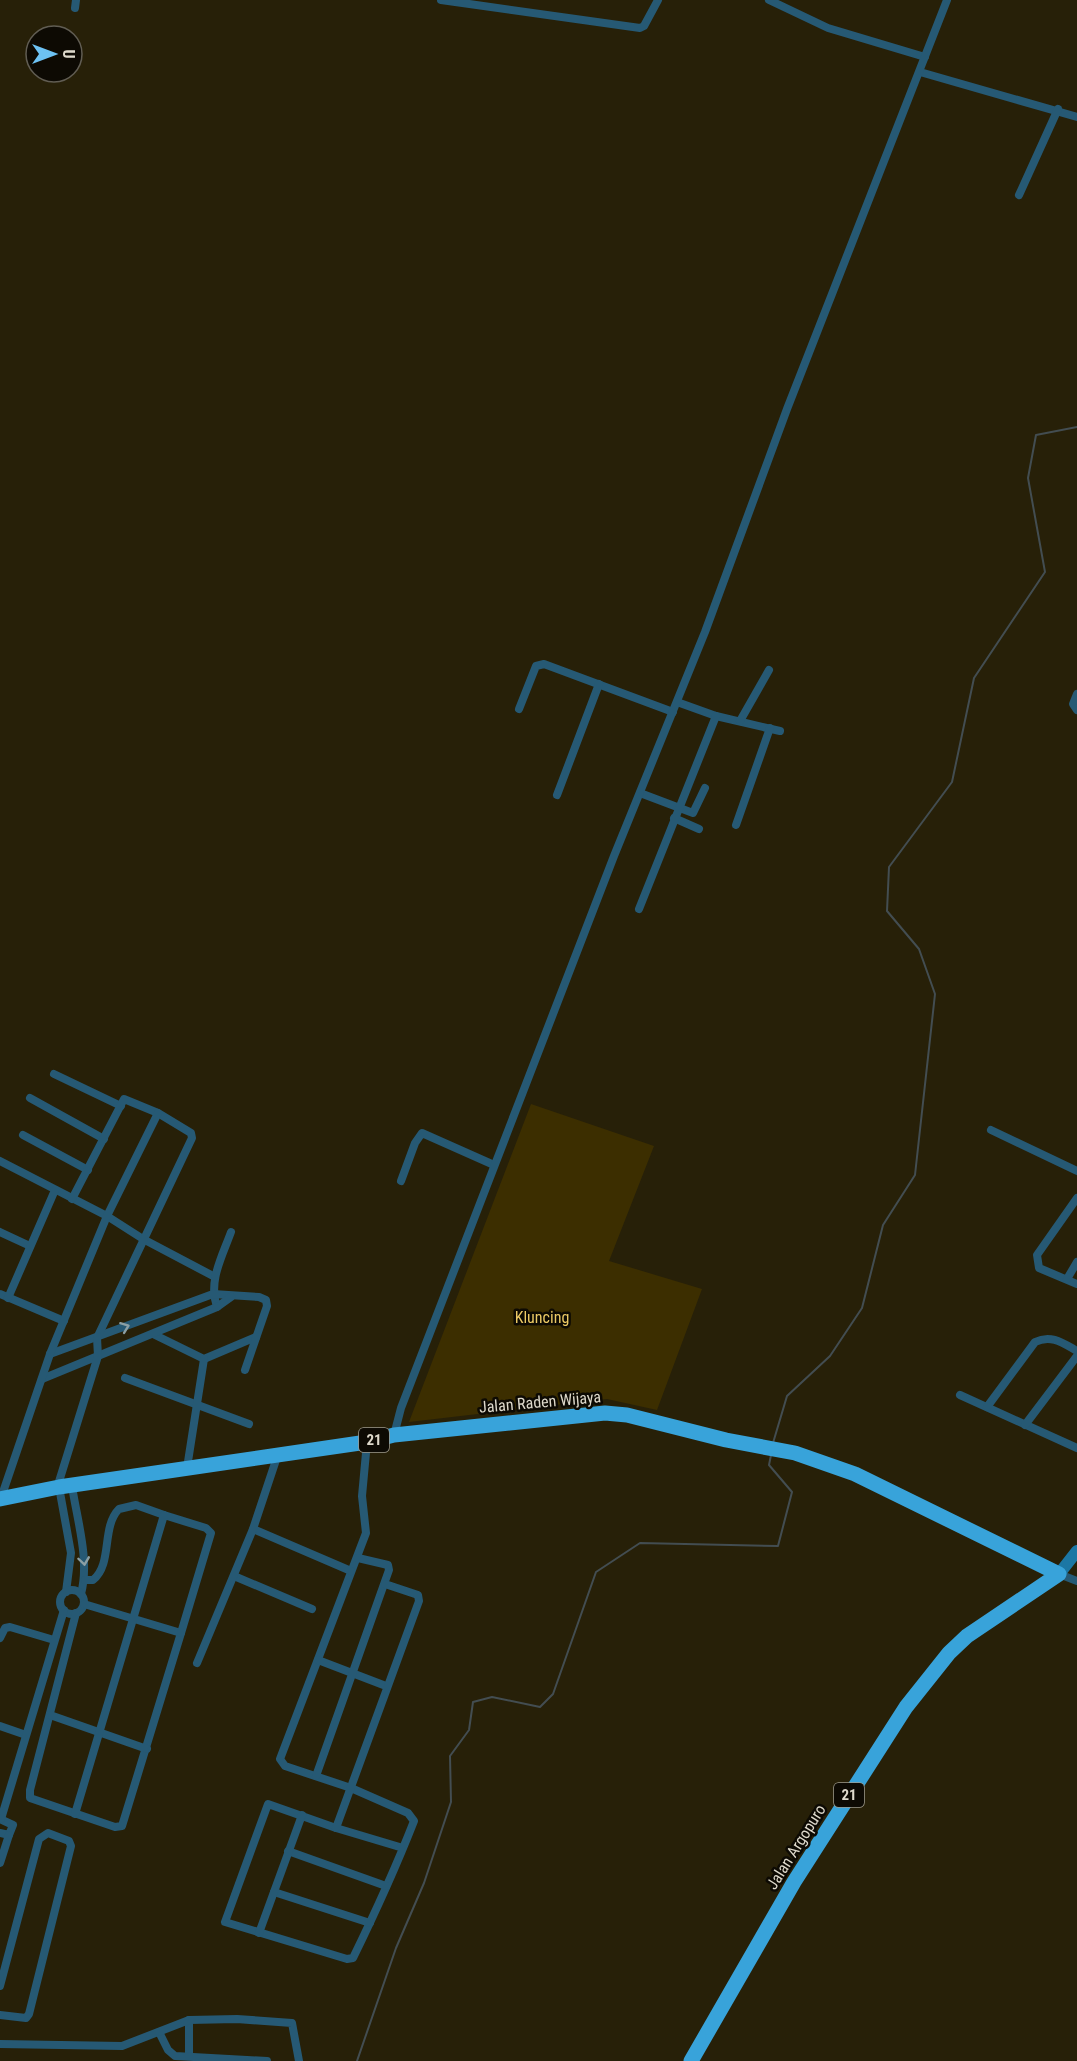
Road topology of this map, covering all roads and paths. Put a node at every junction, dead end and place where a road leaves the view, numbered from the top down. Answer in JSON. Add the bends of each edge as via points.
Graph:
{"nodes":[{"id":1,"x":441,"y":0,"type":"edge"},
{"id":2,"x":658,"y":0,"type":"edge"},
{"id":3,"x":769,"y":0,"type":"edge"},
{"id":4,"x":947,"y":0,"type":"edge"},
{"id":5,"x":926,"y":57,"type":"junction"},
{"id":6,"x":920,"y":72,"type":"junction"},
{"id":7,"x":1058,"y":109,"type":"junction"},
{"id":8,"x":1077,"y":117,"type":"edge"},
{"id":9,"x":1019,"y":195,"type":"dead end"},
{"id":10,"x":769,"y":670,"type":"dead end"},
{"id":11,"x":599,"y":684,"type":"junction"},
{"id":12,"x":1077,"y":694,"type":"edge"},
{"id":13,"x":677,"y":702,"type":"junction"},
{"id":14,"x":519,"y":709,"type":"dead end"},
{"id":15,"x":1077,"y":710,"type":"edge"},
{"id":16,"x":673,"y":712,"type":"junction"},
{"id":17,"x":716,"y":716,"type":"junction"},
{"id":18,"x":740,"y":721,"type":"junction"},
{"id":19,"x":770,"y":728,"type":"junction"},
{"id":20,"x":780,"y":730,"type":"dead end"},
{"id":21,"x":705,"y":788,"type":"dead end"},
{"id":22,"x":640,"y":793,"type":"junction"},
{"id":23,"x":557,"y":795,"type":"dead end"},
{"id":24,"x":678,"y":808,"type":"junction"},
{"id":25,"x":674,"y":818,"type":"junction"},
{"id":26,"x":736,"y":825,"type":"dead end"},
{"id":27,"x":699,"y":829,"type":"dead end"},
{"id":28,"x":639,"y":909,"type":"dead end"},
{"id":29,"x":54,"y":1074,"type":"dead end"},
{"id":30,"x":30,"y":1098,"type":"dead end"},
{"id":31,"x":121,"y":1106,"type":"junction"},
{"id":32,"x":158,"y":1113,"type":"junction"},
{"id":33,"x":991,"y":1130,"type":"dead end"},
{"id":34,"x":23,"y":1135,"type":"dead end"},
{"id":35,"x":104,"y":1139,"type":"junction"},
{"id":36,"x":0,"y":1161,"type":"edge"},
{"id":37,"x":494,"y":1165,"type":"junction"},
{"id":38,"x":88,"y":1170,"type":"junction"},
{"id":39,"x":1077,"y":1171,"type":"edge"},
{"id":40,"x":400,"y":1181,"type":"dead end"},
{"id":41,"x":55,"y":1190,"type":"junction"},
{"id":42,"x":1077,"y":1198,"type":"edge"},
{"id":43,"x":72,"y":1199,"type":"junction"},
{"id":44,"x":107,"y":1216,"type":"junction"},
{"id":45,"x":0,"y":1232,"type":"edge"},
{"id":46,"x":231,"y":1232,"type":"dead end"},
{"id":47,"x":143,"y":1239,"type":"junction"},
{"id":48,"x":30,"y":1246,"type":"junction"},
{"id":49,"x":1077,"y":1262,"type":"edge"},
{"id":50,"x":214,"y":1277,"type":"junction"},
{"id":51,"x":1067,"y":1279,"type":"junction"},
{"id":52,"x":1077,"y":1284,"type":"edge"},
{"id":53,"x":213,"y":1294,"type":"junction"},
{"id":54,"x":4,"y":1296,"type":"edge"},
{"id":55,"x":231,"y":1297,"type":"junction"},
{"id":56,"x":217,"y":1307,"type":"junction"},
{"id":57,"x":64,"y":1321,"type":"junction"},
{"id":58,"x":153,"y":1334,"type":"junction"},
{"id":59,"x":256,"y":1337,"type":"junction"},
{"id":60,"x":97,"y":1338,"type":"junction"},
{"id":61,"x":1077,"y":1351,"type":"edge"},
{"id":62,"x":50,"y":1354,"type":"junction"},
{"id":63,"x":98,"y":1356,"type":"junction"},
{"id":64,"x":1077,"y":1356,"type":"edge"},
{"id":65,"x":204,"y":1359,"type":"junction"},
{"id":66,"x":245,"y":1370,"type":"dead end"},
{"id":67,"x":125,"y":1378,"type":"dead end"},
{"id":68,"x":42,"y":1379,"type":"junction"},
{"id":69,"x":960,"y":1395,"type":"dead end"},
{"id":70,"x":196,"y":1403,"type":"junction"},
{"id":71,"x":987,"y":1407,"type":"junction"},
{"id":72,"x":249,"y":1424,"type":"dead end"},
{"id":73,"x":1025,"y":1425,"type":"junction"},
{"id":74,"x":394,"y":1435,"type":"junction"},
{"id":75,"x":367,"y":1442,"type":"junction"},
{"id":76,"x":1076,"y":1446,"type":"edge"},
{"id":77,"x":278,"y":1454,"type":"junction"},
{"id":78,"x":187,"y":1468,"type":"junction"},
{"id":79,"x":63,"y":1487,"type":"junction"},
{"id":80,"x":0,"y":1500,"type":"edge"},
{"id":81,"x":164,"y":1515,"type":"junction"},
{"id":82,"x":253,"y":1529,"type":"junction"},
{"id":83,"x":75,"y":1537,"type":"junction"},
{"id":84,"x":1077,"y":1551,"type":"edge"},
{"id":85,"x":358,"y":1558,"type":"junction"},
{"id":86,"x":351,"y":1571,"type":"junction"},
{"id":87,"x":1059,"y":1574,"type":"junction"},
{"id":88,"x":234,"y":1576,"type":"junction"},
{"id":89,"x":85,"y":1580,"type":"junction"},
{"id":90,"x":1077,"y":1581,"type":"edge"},
{"id":91,"x":385,"y":1584,"type":"junction"},
{"id":92,"x":66,"y":1592,"type":"junction"},
{"id":93,"x":81,"y":1594,"type":"junction"},
{"id":94,"x":84,"y":1604,"type":"junction"},
{"id":95,"x":312,"y":1609,"type":"dead end"},
{"id":96,"x":64,"y":1610,"type":"junction"},
{"id":97,"x":76,"y":1613,"type":"junction"},
{"id":98,"x":132,"y":1619,"type":"junction"},
{"id":99,"x":181,"y":1633,"type":"junction"},
{"id":100,"x":0,"y":1638,"type":"edge"},
{"id":101,"x":54,"y":1640,"type":"junction"},
{"id":102,"x":318,"y":1660,"type":"junction"},
{"id":103,"x":197,"y":1663,"type":"dead end"},
{"id":104,"x":351,"y":1674,"type":"junction"},
{"id":105,"x":386,"y":1686,"type":"junction"},
{"id":106,"x":50,"y":1715,"type":"junction"},
{"id":107,"x":0,"y":1726,"type":"edge"},
{"id":108,"x":100,"y":1733,"type":"junction"},
{"id":109,"x":26,"y":1735,"type":"junction"},
{"id":110,"x":147,"y":1749,"type":"junction"},
{"id":111,"x":316,"y":1776,"type":"junction"},
{"id":112,"x":351,"y":1788,"type":"junction"},
{"id":113,"x":75,"y":1814,"type":"junction"},
{"id":114,"x":302,"y":1815,"type":"junction"},
{"id":115,"x":1,"y":1819,"type":"edge"},
{"id":116,"x":336,"y":1828,"type":"junction"},
{"id":117,"x":5,"y":1834,"type":"edge"},
{"id":118,"x":403,"y":1848,"type":"junction"},
{"id":119,"x":288,"y":1851,"type":"junction"},
{"id":120,"x":0,"y":1863,"type":"edge"},
{"id":121,"x":386,"y":1886,"type":"junction"},
{"id":122,"x":274,"y":1892,"type":"junction"},
{"id":123,"x":370,"y":1923,"type":"junction"},
{"id":124,"x":259,"y":1933,"type":"junction"},
{"id":125,"x":0,"y":1986,"type":"edge"},
{"id":126,"x":0,"y":2015,"type":"edge"},
{"id":127,"x":189,"y":2020,"type":"junction"},
{"id":128,"x":159,"y":2032,"type":"junction"},
{"id":129,"x":0,"y":2044,"type":"edge"},
{"id":130,"x":189,"y":2056,"type":"junction"},
{"id":131,"x":267,"y":2061,"type":"edge"},
{"id":132,"x":299,"y":2061,"type":"edge"},
{"id":133,"x":691,"y":2061,"type":"edge"}],
"edges":[{"from":1,"to":2,"type":"street","via":[[640,28]]},
{"from":3,"to":5,"type":"street","via":[[828,28]]},
{"from":4,"to":5,"type":"street"},
{"from":5,"to":6,"type":"street"},
{"from":6,"to":7,"type":"street"},
{"from":6,"to":13,"type":"street"},
{"from":7,"to":8,"type":"street"},
{"from":7,"to":9,"type":"street"},
{"from":10,"to":18,"type":"street"},
{"from":11,"to":14,"type":"street","via":[[538,664]]},
{"from":11,"to":16,"type":"street"},
{"from":11,"to":23,"type":"street"},
{"from":12,"to":15,"type":"street","via":[[1072,704]]},
{"from":13,"to":16,"type":"street"},
{"from":13,"to":17,"type":"street"},
{"from":16,"to":22,"type":"street"},
{"from":17,"to":18,"type":"street"},
{"from":17,"to":24,"type":"street"},
{"from":18,"to":19,"type":"street"},
{"from":19,"to":20,"type":"street"},
{"from":19,"to":26,"type":"street"},
{"from":21,"to":24,"type":"street","via":[[694,812]]},
{"from":22,"to":24,"type":"street"},
{"from":22,"to":37,"type":"street"},
{"from":24,"to":25,"type":"street"},
{"from":25,"to":27,"type":"street"},
{"from":25,"to":28,"type":"street"},
{"from":29,"to":31,"type":"street"},
{"from":30,"to":35,"type":"street"},
{"from":31,"to":32,"type":"street","via":[[126,1098]]},
{"from":31,"to":35,"type":"street"},
{"from":32,"to":44,"type":"street"},
{"from":32,"to":47,"type":"street","via":[[190,1131],[192,1136]]},
{"from":33,"to":39,"type":"street"},
{"from":34,"to":38,"type":"street"},
{"from":35,"to":38,"type":"street"},
{"from":36,"to":41,"type":"street"},
{"from":37,"to":40,"type":"street","via":[[422,1133]]},
{"from":37,"to":74,"type":"street"},
{"from":38,"to":43,"type":"street"},
{"from":41,"to":43,"type":"street"},
{"from":41,"to":48,"type":"street"},
{"from":42,"to":51,"type":"street","via":[[1036,1258],[1039,1268]]},
{"from":43,"to":44,"type":"street"},
{"from":44,"to":47,"type":"street"},
{"from":44,"to":57,"type":"street"},
{"from":45,"to":48,"type":"street"},
{"from":46,"to":50,"type":"street"},
{"from":47,"to":50,"type":"street"},
{"from":47,"to":60,"type":"street"},
{"from":48,"to":54,"type":"street"},
{"from":49,"to":51,"type":"street"},
{"from":50,"to":53,"type":"street"},
{"from":51,"to":52,"type":"street"},
{"from":53,"to":55,"type":"street"},
{"from":53,"to":56,"type":"street"},
{"from":60,"to":53,"type":"street","one_way":true},
{"from":54,"to":57,"type":"street"},
{"from":55,"to":56,"type":"street"},
{"from":55,"to":59,"type":"street","via":[[266,1300]]},
{"from":56,"to":58,"type":"street"},
{"from":57,"to":62,"type":"street"},
{"from":58,"to":63,"type":"street"},
{"from":58,"to":65,"type":"street"},
{"from":59,"to":65,"type":"street"},
{"from":59,"to":66,"type":"street"},
{"from":60,"to":62,"type":"street"},
{"from":60,"to":63,"type":"street"},
{"from":61,"to":71,"type":"street","via":[[1056,1340],[1035,1342]]},
{"from":62,"to":68,"type":"street"},
{"from":63,"to":68,"type":"street"},
{"from":63,"to":79,"type":"street"},
{"from":64,"to":73,"type":"street"},
{"from":65,"to":70,"type":"street"},
{"from":67,"to":70,"type":"street"},
{"from":68,"to":80,"type":"street"},
{"from":69,"to":71,"type":"street"},
{"from":70,"to":72,"type":"street"},
{"from":70,"to":78,"type":"street"},
{"from":71,"to":73,"type":"street"},
{"from":73,"to":76,"type":"street"},
{"from":74,"to":75,"type":"highway","name":"Jalan Raden Wijaya","number":"21"},
{"from":74,"to":87,"type":"highway","name":"Jalan Raden Wijaya","number":"21","via":[[605,1413],[627,1415],[777,1449],[855,1474]]},
{"from":75,"to":77,"type":"highway","name":"Jalan Raden Wijaya","number":"21"},
{"from":75,"to":85,"type":"street","via":[[362,1496],[366,1533]]},
{"from":77,"to":78,"type":"highway","name":"Jalan Raden Wijaya","number":"21"},
{"from":77,"to":82,"type":"street"},
{"from":78,"to":79,"type":"highway","name":"Jalan Raden Wijaya","number":"21"},
{"from":79,"to":80,"type":"highway","name":"Jalan Raden Wijaya","number":"21"},
{"from":79,"to":83,"type":"street"},
{"from":81,"to":89,"type":"street","via":[[136,1505],[119,1509],[111,1522],[101,1570],[93,1580]]},
{"from":81,"to":98,"type":"street"},
{"from":81,"to":99,"type":"street","via":[[211,1533]]},
{"from":82,"to":86,"type":"street"},
{"from":82,"to":88,"type":"street"},
{"from":83,"to":89,"type":"street","one_way":true},
{"from":83,"to":92,"type":"street"},
{"from":84,"to":87,"type":"street"},
{"from":85,"to":86,"type":"street"},
{"from":85,"to":91,"type":"street","via":[[388,1565]]},
{"from":86,"to":102,"type":"street"},
{"from":87,"to":90,"type":"street"},
{"from":87,"to":133,"type":"highway","name":"Jalan Argopuro","number":"21","via":[[967,1636],[906,1707],[794,1882]]},
{"from":88,"to":95,"type":"street"},
{"from":88,"to":103,"type":"street"},
{"from":89,"to":93,"type":"street"},
{"from":91,"to":104,"type":"street"},
{"from":91,"to":105,"type":"street","via":[[418,1595],[419,1601]]},
{"from":92,"to":93,"type":"street","via":[[74,1590]]},
{"from":92,"to":96,"type":"street","via":[[60,1600]]},
{"from":93,"to":94,"type":"street"},
{"from":94,"to":97,"type":"street"},
{"from":94,"to":98,"type":"street"},
{"from":96,"to":97,"type":"street"},
{"from":96,"to":101,"type":"street"},
{"from":97,"to":106,"type":"street"},
{"from":98,"to":99,"type":"street"},
{"from":98,"to":108,"type":"street"},
{"from":99,"to":110,"type":"street"},
{"from":100,"to":101,"type":"street","via":[[5,1628],[10,1627]]},
{"from":101,"to":109,"type":"street"},
{"from":102,"to":104,"type":"street"},
{"from":102,"to":111,"type":"street","via":[[280,1759],[285,1766]]},
{"from":104,"to":105,"type":"street"},
{"from":104,"to":111,"type":"street"},
{"from":105,"to":112,"type":"street"},
{"from":106,"to":108,"type":"street"},
{"from":106,"to":113,"type":"street","via":[[30,1798]]},
{"from":107,"to":109,"type":"street"},
{"from":108,"to":110,"type":"street"},
{"from":108,"to":113,"type":"street"},
{"from":109,"to":115,"type":"street"},
{"from":110,"to":113,"type":"street","via":[[122,1826]]},
{"from":111,"to":112,"type":"street"},
{"from":112,"to":116,"type":"street"},
{"from":112,"to":118,"type":"street","via":[[412,1816],[414,1821]]},
{"from":114,"to":116,"type":"street"},
{"from":114,"to":119,"type":"street"},
{"from":114,"to":124,"type":"street","via":[[272,1803],[266,1808],[225,1922]]},
{"from":115,"to":117,"type":"street","via":[[13,1825]]},
{"from":116,"to":118,"type":"street"},
{"from":117,"to":120,"type":"street"},
{"from":118,"to":121,"type":"street"},
{"from":119,"to":121,"type":"street"},
{"from":119,"to":122,"type":"street"},
{"from":121,"to":123,"type":"street"},
{"from":122,"to":123,"type":"street"},
{"from":122,"to":124,"type":"street"},
{"from":123,"to":124,"type":"street","via":[[350,1959]]},
{"from":125,"to":126,"type":"street","via":[[39,1839],[48,1833],[69,1841],[71,1846],[29,2014],[26,2018]]},
{"from":127,"to":128,"type":"street"},
{"from":127,"to":130,"type":"street"},
{"from":127,"to":132,"type":"street","via":[[292,2023]]},
{"from":128,"to":129,"type":"street","via":[[122,2046]]},
{"from":128,"to":130,"type":"street","via":[[172,2055]]},
{"from":130,"to":131,"type":"street"}]}
